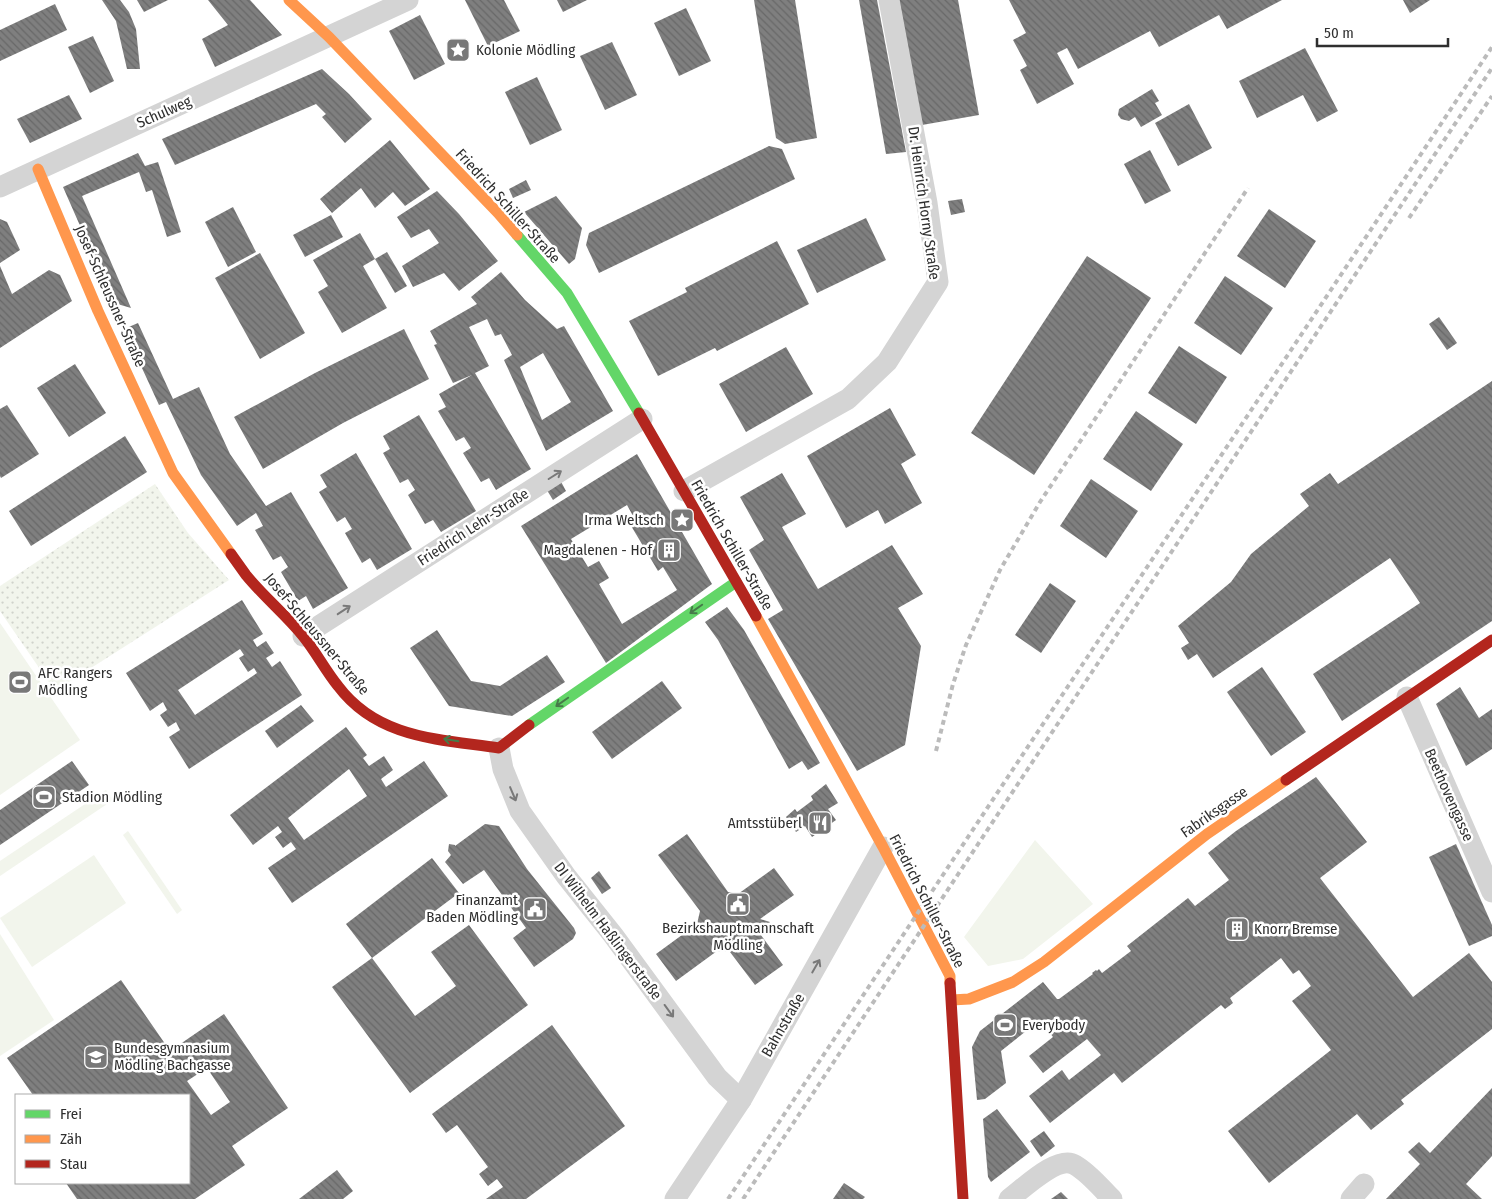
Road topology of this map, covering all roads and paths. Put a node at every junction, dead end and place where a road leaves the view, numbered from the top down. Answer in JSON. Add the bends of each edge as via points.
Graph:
{"nodes":[{"id":1,"x":289,"y":0,"type":"edge"},
{"id":2,"x":408,"y":0,"type":"edge"},
{"id":3,"x":889,"y":0,"type":"edge"},
{"id":4,"x":329,"y":38,"type":"junction"},
{"id":5,"x":38,"y":169,"type":"junction"},
{"id":6,"x":0,"y":187,"type":"edge"},
{"id":7,"x":642,"y":419,"type":"junction"},
{"id":8,"x":684,"y":491,"type":"junction"},
{"id":9,"x":736,"y":582,"type":"junction"},
{"id":10,"x":303,"y":636,"type":"junction"},
{"id":11,"x":1492,"y":640,"type":"edge"},
{"id":12,"x":1406,"y":697,"type":"junction"},
{"id":13,"x":499,"y":748,"type":"junction"},
{"id":14,"x":883,"y":847,"type":"junction"},
{"id":15,"x":1492,"y":892,"type":"edge"},
{"id":16,"x":952,"y":1000,"type":"junction"},
{"id":17,"x":741,"y":1100,"type":"junction"},
{"id":18,"x":675,"y":1199,"type":"edge"},
{"id":19,"x":963,"y":1199,"type":"edge"},
{"id":20,"x":1009,"y":1199,"type":"edge"},
{"id":21,"x":1112,"y":1199,"type":"edge"}],
"edges":[{"from":1,"to":4,"type":"street","name":"Friedrich Schiller-Straße"},
{"from":2,"to":4,"type":"street","name":"Schulweg"},
{"from":3,"to":8,"type":"street","name":"Dr. Heinrich Horny Straße","via":[[927,203],[938,282],[887,362],[848,399]]},
{"from":4,"to":5,"type":"street","name":"Schulweg"},
{"from":4,"to":7,"type":"street","name":"Friedrich Schiller-Straße","via":[[498,213],[567,293]]},
{"from":5,"to":6,"type":"street","name":"Schulweg"},
{"from":5,"to":10,"type":"street","name":"Josef-Schleussner-Straße","via":[[98,311],[173,473],[246,574]]},
{"from":7,"to":8,"type":"street","name":"Friedrich Schiller-Straße"},
{"from":10,"to":7,"type":"street","name":"Friedrich Lehr-Straße","one_way":true},
{"from":8,"to":9,"type":"street","name":"Friedrich Schiller-Straße"},
{"from":9,"to":13,"type":"street","one_way":true},
{"from":9,"to":14,"type":"street","name":"Friedrich Schiller-Straße"},
{"from":13,"to":10,"type":"street","name":"Josef-Schleussner-Straße","one_way":true,"via":[[415,735],[379,722],[354,704],[338,686]]},
{"from":11,"to":12,"type":"street","name":"Fabriksgasse"},
{"from":12,"to":15,"type":"street","name":"Beethovengasse"},
{"from":12,"to":16,"type":"street","name":"Fabriksgasse","via":[[1207,834],[1044,962],[1013,982],[969,998]]},
{"from":13,"to":17,"type":"street","name":"DI Wilhelm Haßlingerstraße","one_way":true,"via":[[503,769],[520,811],[717,1077]]},
{"from":14,"to":16,"type":"street","name":"Friedrich Schiller-Straße","via":[[950,976]]},
{"from":17,"to":14,"type":"street","name":"Bahnstraße","one_way":true},
{"from":16,"to":19,"type":"street","name":"Friedrich Schiller-Straße"},
{"from":17,"to":18,"type":"street","name":"Bahnstraße"},
{"from":20,"to":21,"type":"street","via":[[1063,1162],[1075,1165]]}]}
